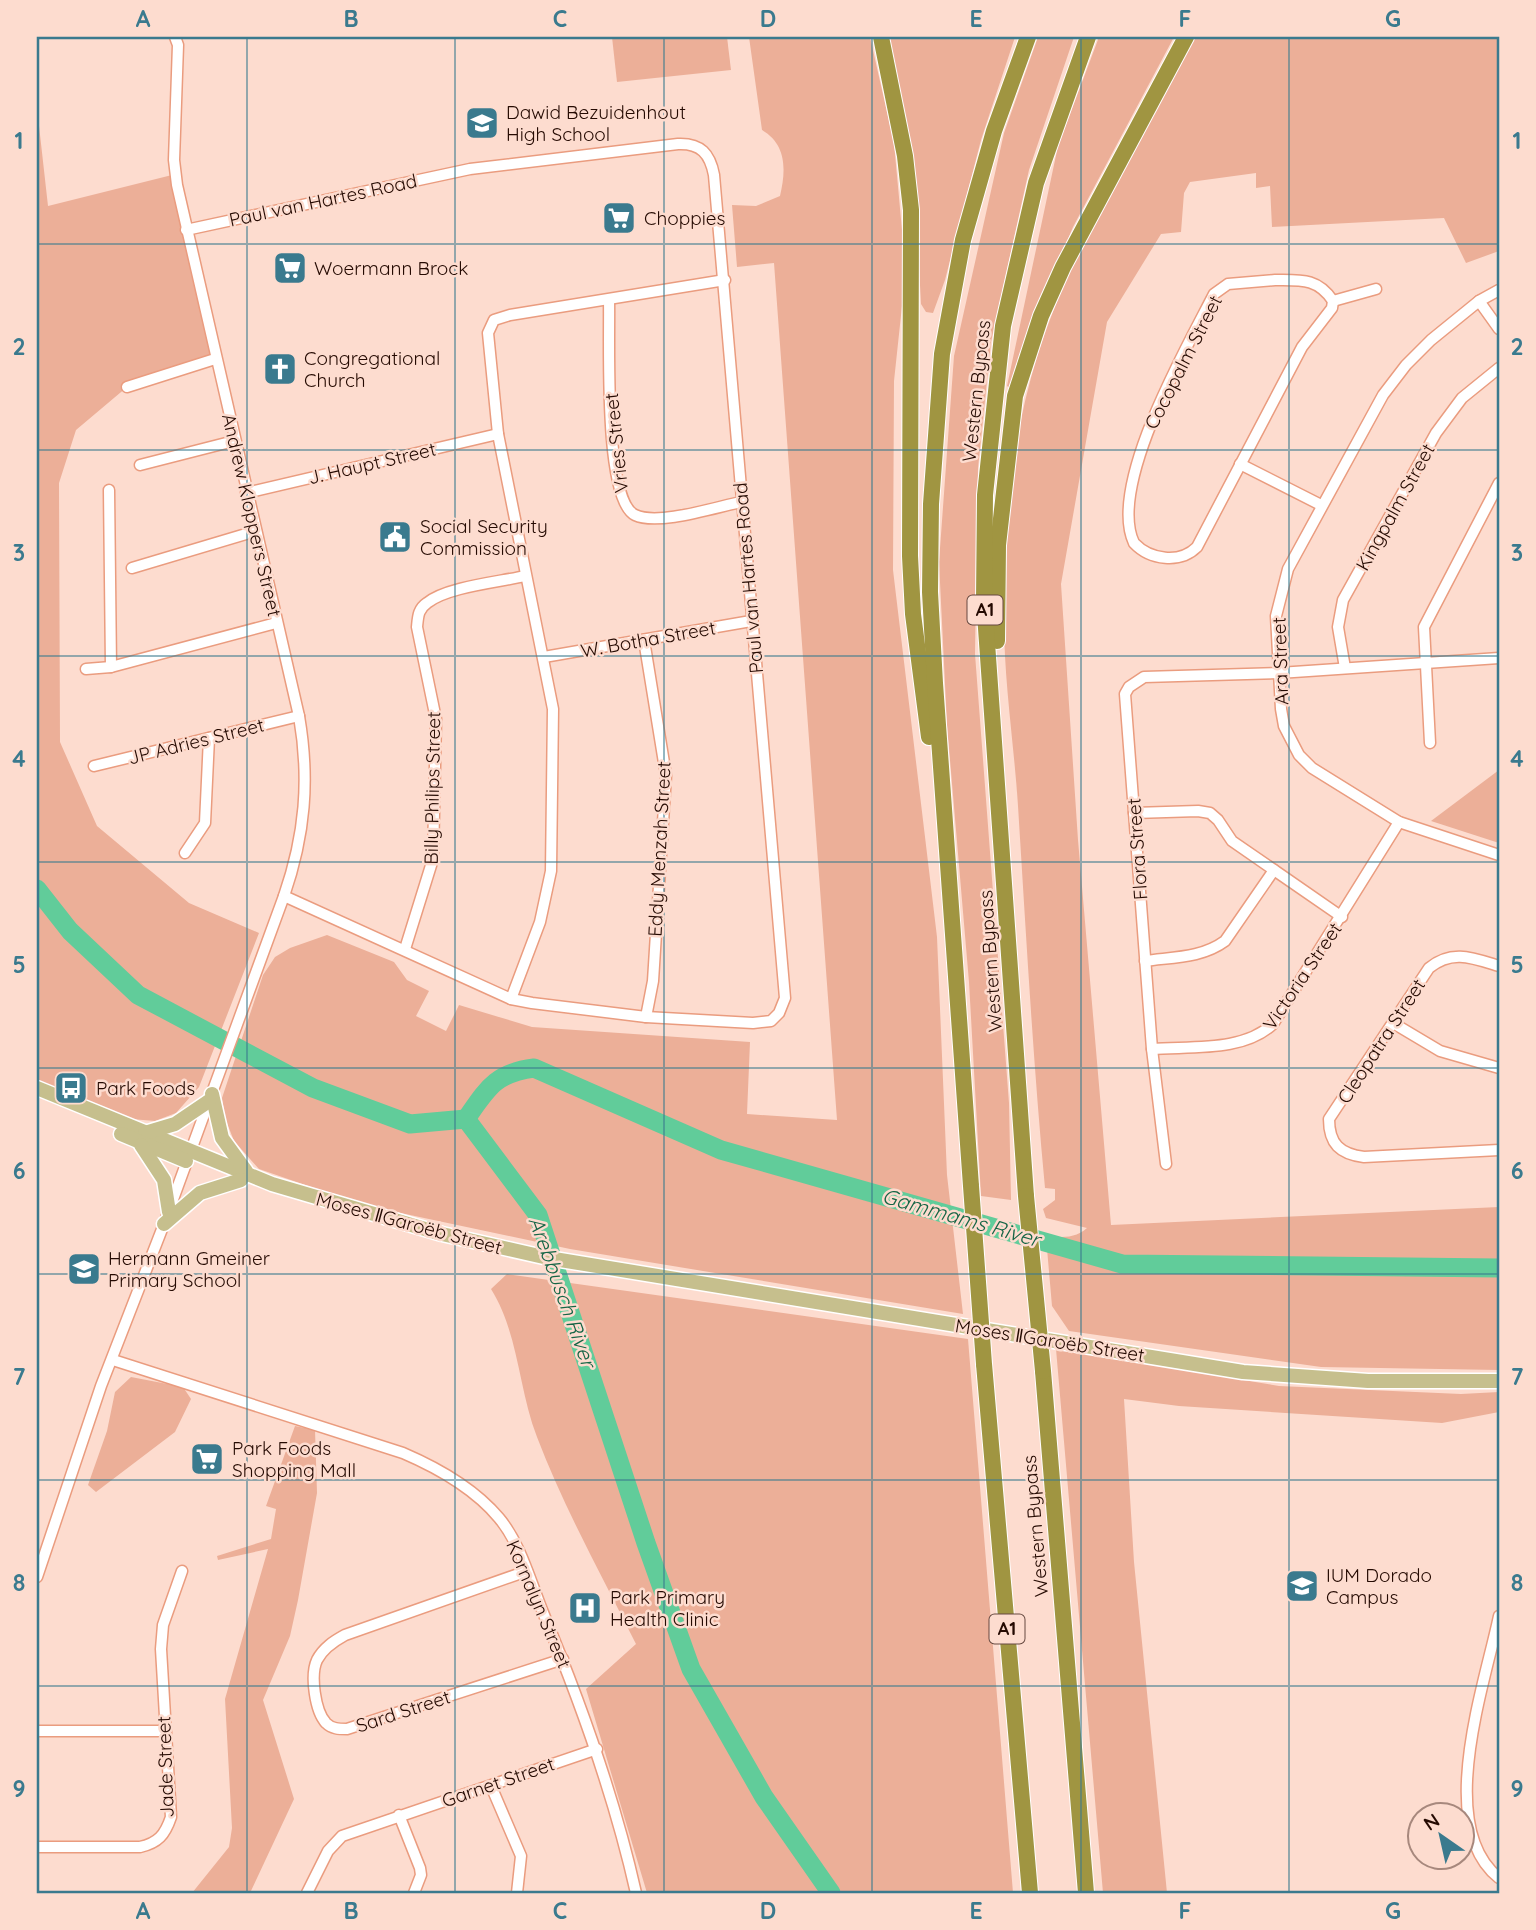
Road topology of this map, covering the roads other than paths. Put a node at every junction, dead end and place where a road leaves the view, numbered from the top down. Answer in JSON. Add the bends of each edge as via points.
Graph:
{"nodes":[{"id":1,"x":881,"y":37,"type":"edge"},
{"id":2,"x":1028,"y":37,"type":"edge"},
{"id":3,"x":1088,"y":37,"type":"edge"},
{"id":4,"x":1186,"y":37,"type":"edge"},
{"id":5,"x":179,"y":40,"type":"edge"},
{"id":6,"x":186,"y":230,"type":"junction"},
{"id":7,"x":725,"y":280,"type":"junction"},
{"id":8,"x":1376,"y":289,"type":"dead end"},
{"id":9,"x":1499,"y":290,"type":"edge"},
{"id":10,"x":609,"y":300,"type":"junction"},
{"id":11,"x":1333,"y":301,"type":"junction"},
{"id":12,"x":1479,"y":301,"type":"junction"},
{"id":13,"x":1499,"y":329,"type":"edge"},
{"id":14,"x":215,"y":359,"type":"junction"},
{"id":15,"x":1499,"y":368,"type":"edge"},
{"id":16,"x":127,"y":387,"type":"dead end"},
{"id":17,"x":498,"y":434,"type":"junction"},
{"id":18,"x":234,"y":441,"type":"junction"},
{"id":19,"x":1240,"y":464,"type":"junction"},
{"id":20,"x":140,"y":465,"type":"dead end"},
{"id":21,"x":1499,"y":483,"type":"edge"},
{"id":22,"x":109,"y":490,"type":"dead end"},
{"id":23,"x":246,"y":493,"type":"junction"},
{"id":24,"x":741,"y":502,"type":"junction"},
{"id":25,"x":1321,"y":505,"type":"junction"},
{"id":26,"x":256,"y":531,"type":"junction"},
{"id":27,"x":132,"y":568,"type":"dead end"},
{"id":28,"x":524,"y":576,"type":"junction"},
{"id":29,"x":751,"y":621,"type":"junction"},
{"id":30,"x":276,"y":623,"type":"junction"},
{"id":31,"x":645,"y":640,"type":"junction"},
{"id":32,"x":544,"y":657,"type":"junction"},
{"id":33,"x":1499,"y":658,"type":"edge"},
{"id":34,"x":1424,"y":663,"type":"junction"},
{"id":35,"x":111,"y":667,"type":"junction"},
{"id":36,"x":1345,"y":668,"type":"junction"},
{"id":37,"x":86,"y":669,"type":"dead end"},
{"id":38,"x":1279,"y":673,"type":"junction"},
{"id":39,"x":299,"y":716,"type":"junction"},
{"id":40,"x":209,"y":738,"type":"junction"},
{"id":41,"x":996,"y":741,"type":"junction"},
{"id":42,"x":1430,"y":743,"type":"dead end"},
{"id":43,"x":94,"y":766,"type":"dead end"},
{"id":44,"x":1134,"y":813,"type":"junction"},
{"id":45,"x":1399,"y":822,"type":"junction"},
{"id":46,"x":185,"y":853,"type":"dead end"},
{"id":47,"x":1499,"y":855,"type":"edge"},
{"id":48,"x":1274,"y":870,"type":"junction"},
{"id":49,"x":948,"y":874,"type":"junction"},
{"id":50,"x":284,"y":897,"type":"junction"},
{"id":51,"x":1342,"y":917,"type":"junction"},
{"id":52,"x":405,"y":949,"type":"junction"},
{"id":53,"x":1145,"y":961,"type":"junction"},
{"id":54,"x":1499,"y":966,"type":"edge"},
{"id":55,"x":511,"y":999,"type":"junction"},
{"id":56,"x":646,"y":1017,"type":"junction"},
{"id":57,"x":1393,"y":1023,"type":"junction"},
{"id":58,"x":1152,"y":1049,"type":"junction"},
{"id":59,"x":1499,"y":1069,"type":"edge"},
{"id":60,"x":37,"y":1088,"type":"edge"},
{"id":61,"x":37,"y":1097,"type":"edge"},
{"id":62,"x":211,"y":1098,"type":"junction"},
{"id":63,"x":140,"y":1136,"type":"junction"},
{"id":64,"x":1499,"y":1150,"type":"edge"},
{"id":65,"x":189,"y":1158,"type":"junction"},
{"id":66,"x":1166,"y":1164,"type":"dead end"},
{"id":67,"x":243,"y":1176,"type":"junction"},
{"id":68,"x":167,"y":1218,"type":"junction"},
{"id":69,"x":113,"y":1360,"type":"junction"},
{"id":70,"x":1499,"y":1381,"type":"edge"},
{"id":71,"x":183,"y":1571,"type":"dead end"},
{"id":72,"x":527,"y":1571,"type":"junction"},
{"id":73,"x":37,"y":1579,"type":"edge"},
{"id":74,"x":1499,"y":1616,"type":"edge"},
{"id":75,"x":563,"y":1659,"type":"junction"},
{"id":76,"x":37,"y":1731,"type":"edge"},
{"id":77,"x":163,"y":1731,"type":"junction"},
{"id":78,"x":597,"y":1749,"type":"junction"},
{"id":79,"x":492,"y":1786,"type":"junction"},
{"id":80,"x":399,"y":1815,"type":"junction"},
{"id":81,"x":37,"y":1847,"type":"edge"},
{"id":82,"x":1499,"y":1878,"type":"edge"},
{"id":83,"x":307,"y":1893,"type":"edge"},
{"id":84,"x":414,"y":1893,"type":"edge"},
{"id":85,"x":517,"y":1893,"type":"edge"},
{"id":86,"x":636,"y":1893,"type":"edge"},
{"id":87,"x":1030,"y":1893,"type":"edge"},
{"id":88,"x":1086,"y":1893,"type":"edge"}],
"edges":[{"from":1,"to":49,"type":"highway","via":[[911,210],[913,614]]},
{"from":2,"to":49,"type":"highway","name":"Western Bypass","number":"A1","via":[[994,131],[963,240],[942,355],[930,592]]},
{"from":3,"to":41,"type":"highway","name":"Western Bypass","number":"A1","via":[[1037,183],[1003,326],[985,495],[984,600]]},
{"from":4,"to":41,"type":"highway","via":[[1063,267],[1041,316],[1015,396],[998,545]]},
{"from":5,"to":6,"type":"street","name":"Andrew Kloppers Street","via":[[174,160]]},
{"from":6,"to":7,"type":"street","name":"Paul van Hartes Road","via":[[470,169],[689,144],[711,159]]},
{"from":6,"to":14,"type":"street","name":"Andrew Kloppers Street"},
{"from":7,"to":10,"type":"street"},
{"from":7,"to":24,"type":"street","name":"Paul van Hartes Road"},
{"from":8,"to":11,"type":"street"},
{"from":9,"to":12,"type":"street","name":"Ara Street"},
{"from":10,"to":17,"type":"street","via":[[494,320],[488,332]]},
{"from":10,"to":24,"type":"street","name":"Vries Street","via":[[610,416],[617,487],[623,503],[634,514],[668,517]]},
{"from":11,"to":19,"type":"street","name":"Cocopalm Street","via":[[1302,347]]},
{"from":11,"to":19,"type":"street","name":"Cocopalm Street","via":[[1310,280],[1228,284],[1214,294],[1147,431],[1129,520],[1134,542],[1154,556],[1191,553]]},
{"from":12,"to":13,"type":"street"},
{"from":12,"to":25,"type":"street","name":"Ara Street","via":[[1406,365]]},
{"from":14,"to":16,"type":"street"},
{"from":14,"to":18,"type":"street","name":"Andrew Kloppers Street"},
{"from":15,"to":36,"type":"street","name":"Kingpalm Street","via":[[1462,398],[1436,433],[1343,600],[1338,627]]},
{"from":17,"to":23,"type":"street","name":"J. Haupt Street"},
{"from":17,"to":28,"type":"street"},
{"from":18,"to":20,"type":"street"},
{"from":18,"to":23,"type":"street","name":"Andrew Kloppers Street"},
{"from":19,"to":25,"type":"street"},
{"from":21,"to":34,"type":"street","via":[[1427,617]]},
{"from":22,"to":35,"type":"street"},
{"from":23,"to":26,"type":"street","name":"Andrew Kloppers Street"},
{"from":24,"to":29,"type":"street","name":"Paul van Hartes Road"},
{"from":25,"to":38,"type":"street","name":"Ara Street","via":[[1281,591],[1276,616]]},
{"from":26,"to":27,"type":"street"},
{"from":26,"to":30,"type":"street","name":"Andrew Kloppers Street"},
{"from":28,"to":32,"type":"street"},
{"from":28,"to":52,"type":"street","name":"Billy Philips Street","via":[[446,594],[426,603],[418,613],[436,719],[433,847],[426,889]]},
{"from":29,"to":31,"type":"street","name":"W. Botha Street"},
{"from":29,"to":56,"type":"street","name":"Paul van Hartes Road","via":[[785,998],[771,1021]]},
{"from":30,"to":35,"type":"street"},
{"from":30,"to":39,"type":"street","name":"Andrew Kloppers Street"},
{"from":31,"to":32,"type":"street","name":"W. Botha Street"},
{"from":31,"to":56,"type":"street","name":"Eddy Menzah Street","via":[[666,775],[653,981]]},
{"from":32,"to":55,"type":"street","via":[[553,709],[551,871],[540,922]]},
{"from":33,"to":34,"type":"street"},
{"from":34,"to":36,"type":"street"},
{"from":34,"to":42,"type":"street"},
{"from":35,"to":37,"type":"street"},
{"from":36,"to":38,"type":"street"},
{"from":38,"to":44,"type":"street","name":"Flora Street","via":[[1144,677],[1129,688],[1125,694]]},
{"from":38,"to":45,"type":"street","name":"Ara Street","via":[[1284,726],[1299,755],[1312,768]]},
{"from":39,"to":40,"type":"street","name":"JP Adries Street"},
{"from":39,"to":50,"type":"street","name":"Andrew Kloppers Street","via":[[306,762],[305,810]]},
{"from":40,"to":43,"type":"street","name":"JP Adries Street"},
{"from":40,"to":46,"type":"street","via":[[205,823]]},
{"from":41,"to":88,"type":"highway","name":"Western Bypass","number":"A1","bridge":true,"via":[[1026,1196]]},
{"from":44,"to":48,"type":"street","via":[[1210,813],[1232,841]]},
{"from":44,"to":53,"type":"street","name":"Flora Street"},
{"from":45,"to":47,"type":"street","name":"Ara Street"},
{"from":45,"to":51,"type":"street","name":"Victoria Street"},
{"from":48,"to":51,"type":"street"},
{"from":48,"to":53,"type":"street","via":[[1225,941],[1214,949]]},
{"from":49,"to":87,"type":"highway","name":"Western Bypass","number":"A1","bridge":true},
{"from":50,"to":52,"type":"street","name":"Paul van Hartes Road"},
{"from":50,"to":62,"type":"street","name":"Andrew Kloppers Street"},
{"from":51,"to":58,"type":"street","name":"Victoria Street","via":[[1264,1033],[1244,1042]]},
{"from":52,"to":55,"type":"street","name":"Paul van Hartes Road"},
{"from":53,"to":58,"type":"street","name":"Flora Street"},
{"from":54,"to":57,"type":"street","name":"Cleopatra Street","via":[[1466,956],[1441,958],[1429,968]]},
{"from":55,"to":56,"type":"street","name":"Paul van Hartes Road"},
{"from":57,"to":59,"type":"street","via":[[1440,1051]]},
{"from":57,"to":64,"type":"street","name":"Cleopatra Street","via":[[1329,1119],[1336,1147],[1364,1157]]},
{"from":58,"to":66,"type":"street","name":"Flora Street"},
{"from":60,"to":63,"type":"main road","name":"Moses ǁGaroëb Street"},
{"from":61,"to":63,"type":"main road","name":"Moses ǁGaroëb Street"},
{"from":62,"to":63,"type":"main road","via":[[175,1124]]},
{"from":62,"to":65,"type":"street"},
{"from":62,"to":67,"type":"main road","via":[[222,1138]]},
{"from":63,"to":65,"type":"main road","name":"Moses ǁGaroëb Street"},
{"from":63,"to":68,"type":"main road","via":[[167,1191]]},
{"from":65,"to":67,"type":"main road","name":"Moses ǁGaroëb Street"},
{"from":65,"to":68,"type":"street"},
{"from":67,"to":68,"type":"main road","via":[[200,1193]]},
{"from":67,"to":70,"type":"main road","name":"Moses ǁGaroëb Street","via":[[442,1234],[604,1269],[1243,1372],[1368,1381]]},
{"from":68,"to":69,"type":"street"},
{"from":69,"to":72,"type":"street","name":"Kornalyn Street","via":[[422,1461],[474,1494],[499,1518]]},
{"from":69,"to":73,"type":"street","via":[[48,1560]]},
{"from":71,"to":77,"type":"street","name":"Jade Street","via":[[163,1625]]},
{"from":72,"to":75,"type":"street","name":"Kornalyn Street"},
{"from":72,"to":75,"type":"street","name":"Sard Street","via":[[331,1643],[318,1657],[312,1682],[324,1721],[347,1730]]},
{"from":74,"to":82,"type":"street","via":[[1468,1763],[1466,1802],[1482,1860]]},
{"from":75,"to":78,"type":"street","name":"Kornalyn Street"},
{"from":76,"to":77,"type":"street"},
{"from":77,"to":81,"type":"street","name":"Jade Street","via":[[171,1817],[154,1844]]},
{"from":78,"to":79,"type":"street","name":"Garnet Street"},
{"from":78,"to":86,"type":"street","name":"Kornalyn Street"},
{"from":79,"to":80,"type":"street","name":"Garnet Street"},
{"from":79,"to":85,"type":"street","via":[[521,1856]]},
{"from":80,"to":83,"type":"street","name":"Garnet Street","via":[[337,1839]]},
{"from":80,"to":84,"type":"street","via":[[420,1868]]}]}
